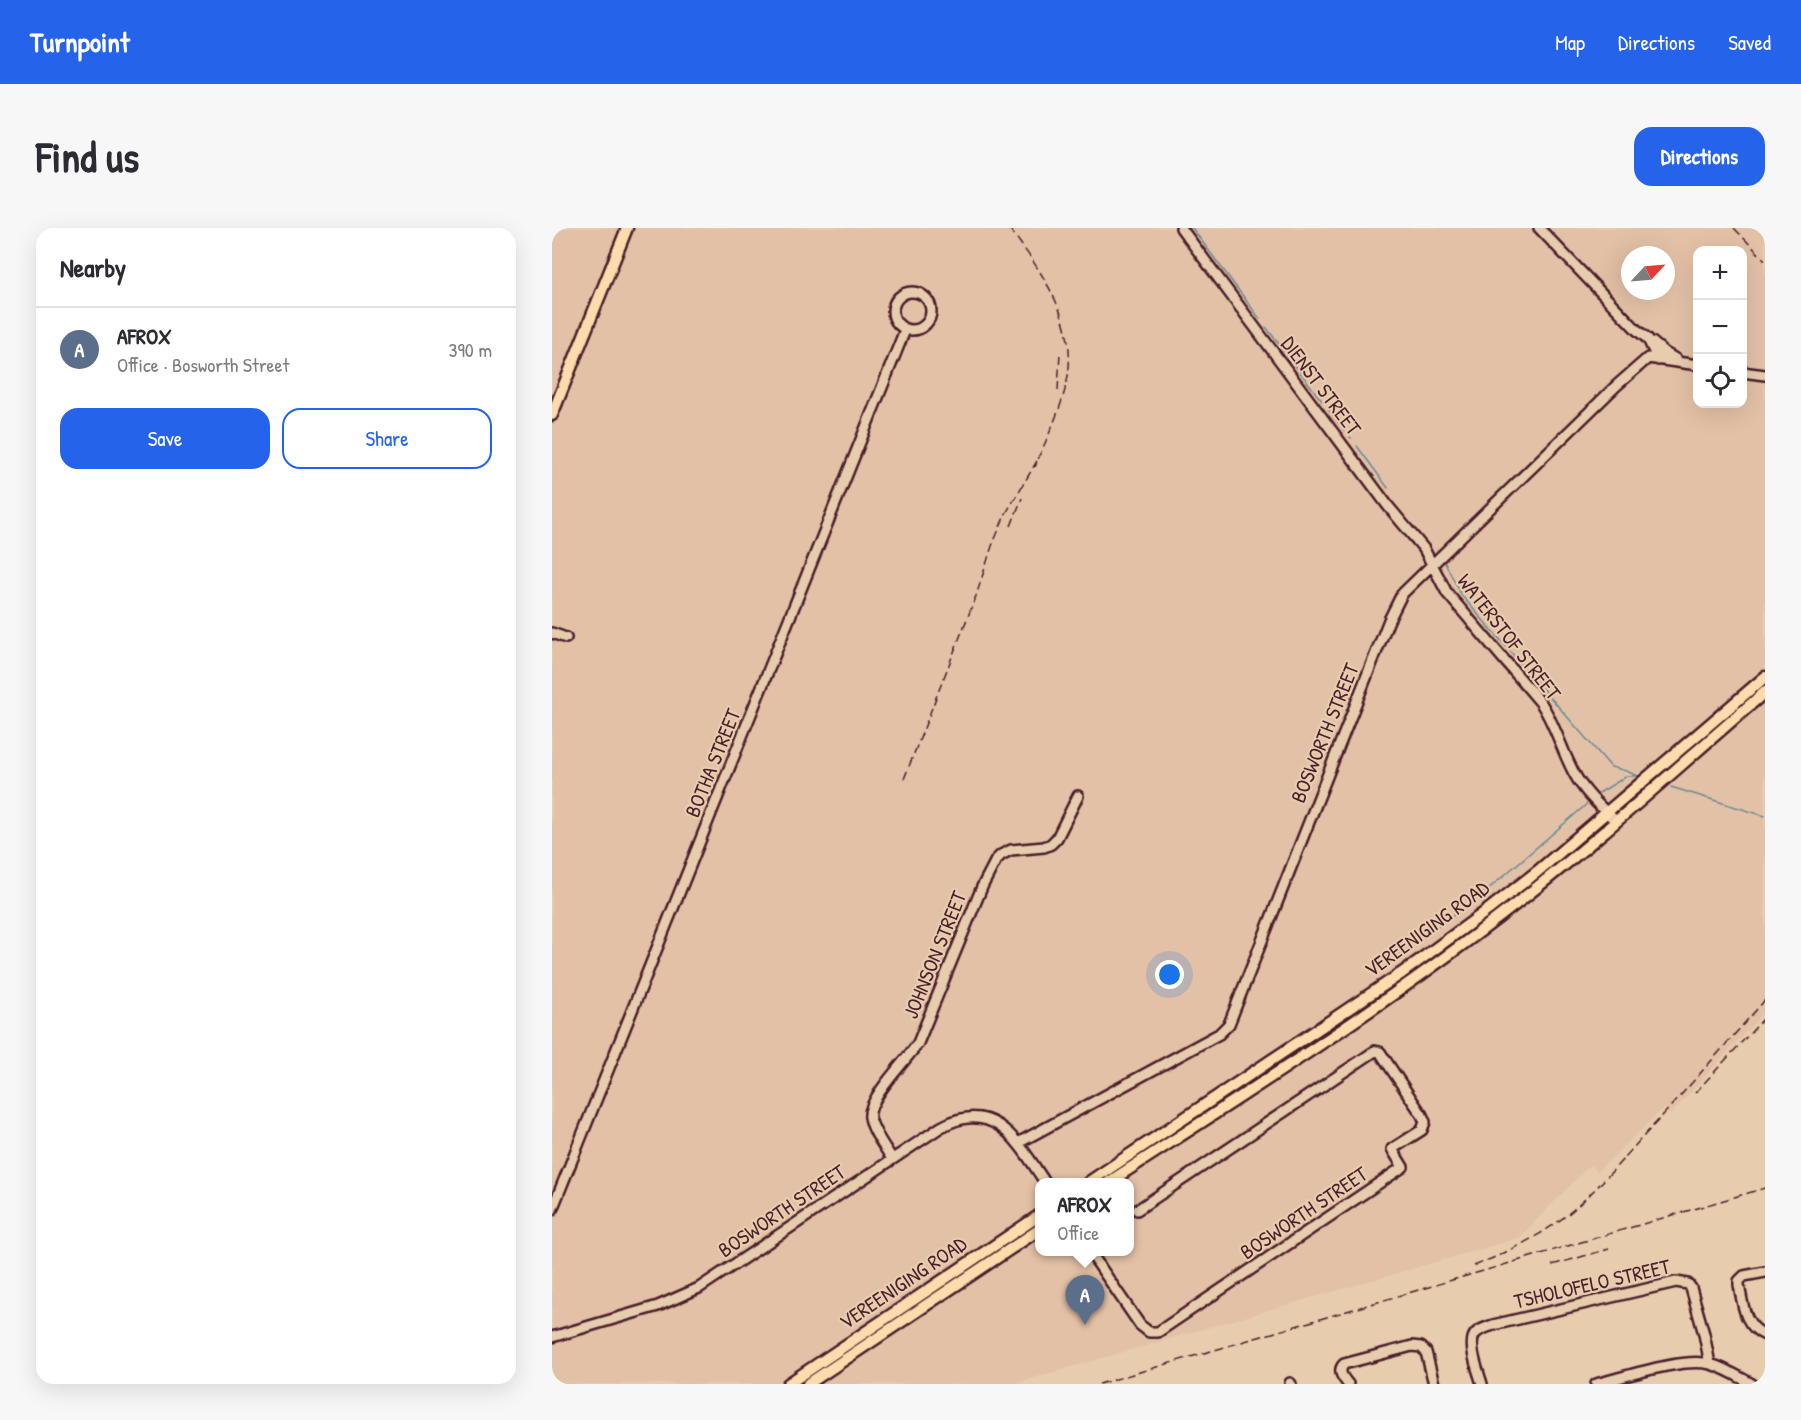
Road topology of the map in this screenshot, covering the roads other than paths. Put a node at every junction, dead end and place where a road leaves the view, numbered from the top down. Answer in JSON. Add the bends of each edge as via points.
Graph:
{"nodes":[{"id":1,"x":627,"y":228,"type":"edge"},
{"id":2,"x":1181,"y":228,"type":"edge"},
{"id":3,"x":1539,"y":228,"type":"edge"},
{"id":4,"x":905,"y":330,"type":"junction"},
{"id":5,"x":1637,"y":330,"type":"junction"},
{"id":6,"x":1648,"y":339,"type":"junction"},
{"id":7,"x":1653,"y":359,"type":"junction"},
{"id":8,"x":1681,"y":363,"type":"junction"},
{"id":9,"x":1693,"y":364,"type":"edge"},
{"id":10,"x":1747,"y":373,"type":"edge"},
{"id":11,"x":1765,"y":375,"type":"edge"},
{"id":12,"x":552,"y":415,"type":"edge"},
{"id":13,"x":1433,"y":564,"type":"junction"},
{"id":14,"x":552,"y":633,"type":"edge"},
{"id":15,"x":566,"y":638,"type":"dead end"},
{"id":16,"x":1765,"y":677,"type":"edge"},
{"id":17,"x":1765,"y":692,"type":"edge"},
{"id":18,"x":1078,"y":796,"type":"dead end"},
{"id":19,"x":1606,"y":813,"type":"junction"},
{"id":20,"x":1616,"y":821,"type":"junction"},
{"id":21,"x":1018,"y":1143,"type":"junction"},
{"id":22,"x":892,"y":1159,"type":"junction"},
{"id":23,"x":1042,"y":1178,"type":"edge"},
{"id":24,"x":1095,"y":1178,"type":"edge"},
{"id":25,"x":1115,"y":1178,"type":"edge"},
{"id":26,"x":552,"y":1210,"type":"edge"},
{"id":27,"x":1137,"y":1210,"type":"dead end"},
{"id":28,"x":1035,"y":1218,"type":"edge"},
{"id":29,"x":1035,"y":1232,"type":"edge"},
{"id":30,"x":1093,"y":1256,"type":"edge"},
{"id":31,"x":1765,"y":1272,"type":"edge"},
{"id":32,"x":553,"y":1334,"type":"edge"},
{"id":33,"x":1765,"y":1335,"type":"edge"},
{"id":34,"x":1710,"y":1364,"type":"junction"},
{"id":35,"x":788,"y":1384,"type":"edge"},
{"id":36,"x":808,"y":1384,"type":"edge"},
{"id":37,"x":1348,"y":1384,"type":"edge"},
{"id":38,"x":1434,"y":1384,"type":"edge"},
{"id":39,"x":1482,"y":1384,"type":"edge"},
{"id":40,"x":1596,"y":1384,"type":"edge"},
{"id":41,"x":1752,"y":1384,"type":"edge"}],
"edges":[{"from":1,"to":12,"type":"main road"},
{"from":2,"to":13,"type":"street","name":"DIENST STREET"},
{"from":3,"to":5,"type":"street"},
{"from":4,"to":4,"type":"street","via":[[893,316],[893,304],[907,292],[919,293],[931,306],[930,318],[917,330]]},
{"from":4,"to":26,"type":"street","name":"BOTHA STREET"},
{"from":5,"to":6,"type":"street"},
{"from":5,"to":7,"type":"street"},
{"from":6,"to":7,"type":"street"},
{"from":6,"to":8,"type":"street"},
{"from":7,"to":8,"type":"street"},
{"from":7,"to":13,"type":"street","name":"BOSWORTH STREET","via":[[1616,386]]},
{"from":8,"to":9,"type":"street"},
{"from":10,"to":11,"type":"street"},
{"from":13,"to":19,"type":"street","name":"WATERSTOF STREET","via":[[1447,593],[1541,703],[1578,780]]},
{"from":13,"to":21,"type":"street","name":"BOSWORTH STREET","via":[[1402,594],[1389,620],[1229,1024],[1219,1034]]},
{"from":14,"to":15,"type":"street"},
{"from":16,"to":19,"type":"main road","name":"VEREENIGING ROAD"},
{"from":17,"to":20,"type":"main road","name":"VEREENIGING ROAD"},
{"from":18,"to":22,"type":"street","name":"JOHNSON STREET","via":[[1058,838],[1044,847],[1011,850],[1001,855],[982,887],[918,1043],[871,1107],[872,1124]]},
{"from":19,"to":20,"type":"street","name":"WATERSTOF STREET"},
{"from":19,"to":24,"type":"main road","name":"VEREENIGING ROAD","via":[[1443,944]]},
{"from":20,"to":25,"type":"main road","name":"VEREENIGING ROAD","via":[[1443,958]]},
{"from":21,"to":22,"type":"street","name":"BOSWORTH STREET","via":[[995,1123],[966,1117],[941,1126]]},
{"from":21,"to":23,"type":"street","name":"BOSWORTH STREET"},
{"from":22,"to":32,"type":"street","name":"BOSWORTH STREET","via":[[693,1291],[658,1306]]},
{"from":27,"to":30,"type":"street","name":"BOSWORTH STREET","via":[[1375,1051],[1380,1052],[1425,1122],[1422,1130],[1392,1149],[1403,1167],[1158,1332],[1149,1332],[1140,1325]]},
{"from":28,"to":35,"type":"main road","name":"VEREENIGING ROAD"},
{"from":29,"to":36,"type":"main road","name":"VEREENIGING ROAD"},
{"from":31,"to":33,"type":"street","via":[[1744,1276],[1739,1281],[1750,1325]]},
{"from":34,"to":39,"type":"street","name":"TSHOLOFELO STREET","via":[[1691,1288],[1676,1282],[1477,1332],[1472,1346]]},
{"from":34,"to":40,"type":"street","via":[[1680,1364]]},
{"from":34,"to":41,"type":"street"},
{"from":37,"to":38,"type":"street","via":[[1341,1372],[1344,1364],[1417,1346],[1426,1352]]}]}
